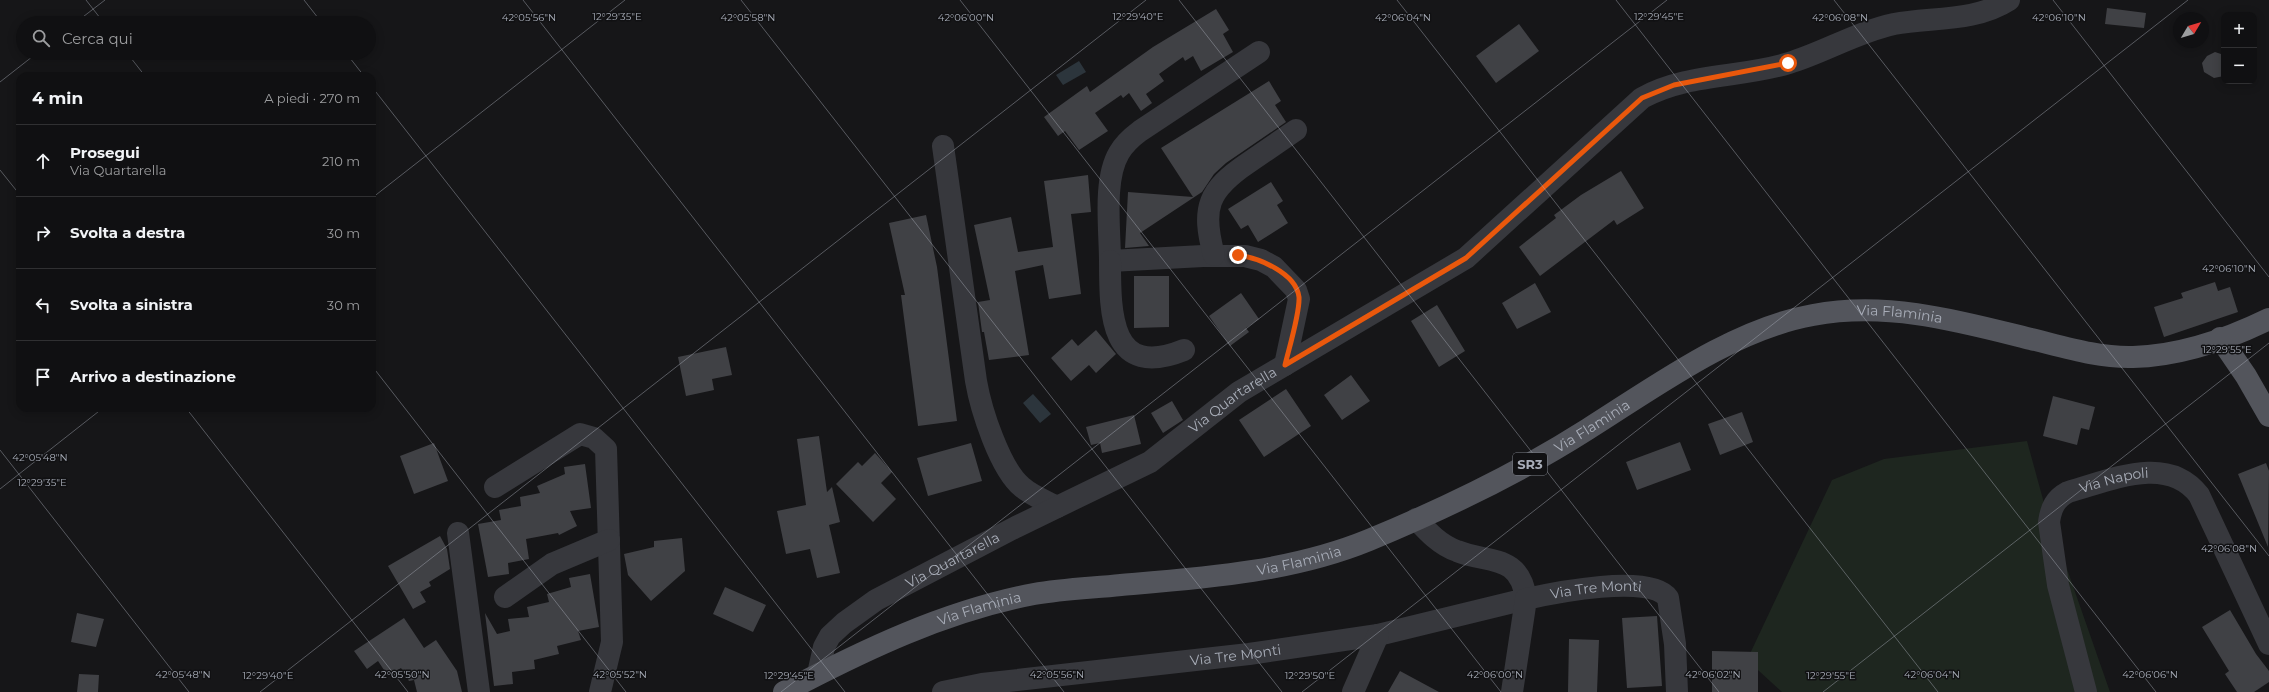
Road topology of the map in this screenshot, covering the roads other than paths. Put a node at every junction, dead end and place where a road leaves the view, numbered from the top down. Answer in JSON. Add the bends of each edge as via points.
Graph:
{"nodes":[{"id":1,"x":2009,"y":0,"type":"edge"},
{"id":2,"x":1259,"y":52,"type":"dead end"},
{"id":3,"x":1296,"y":130,"type":"dead end"},
{"id":4,"x":943,"y":146,"type":"dead end"},
{"id":5,"x":1214,"y":255,"type":"junction"},
{"id":6,"x":1110,"y":261,"type":"junction"},
{"id":7,"x":2269,"y":319,"type":"edge"},
{"id":8,"x":2220,"y":338,"type":"junction"},
{"id":9,"x":1184,"y":350,"type":"dead end"},
{"id":10,"x":1285,"y":365,"type":"junction"},
{"id":11,"x":2269,"y":416,"type":"edge"},
{"id":12,"x":496,"y":487,"type":"dead end"},
{"id":13,"x":1057,"y":507,"type":"junction"},
{"id":14,"x":1416,"y":519,"type":"junction"},
{"id":15,"x":458,"y":532,"type":"dead end"},
{"id":16,"x":609,"y":540,"type":"junction"},
{"id":17,"x":505,"y":597,"type":"dead end"},
{"id":18,"x":1526,"y":599,"type":"junction"},
{"id":19,"x":1378,"y":635,"type":"junction"},
{"id":20,"x":2269,"y":644,"type":"edge"},
{"id":21,"x":818,"y":674,"type":"junction"},
{"id":22,"x":479,"y":692,"type":"edge"},
{"id":23,"x":600,"y":692,"type":"edge"},
{"id":24,"x":784,"y":692,"type":"edge"},
{"id":25,"x":942,"y":692,"type":"edge"},
{"id":26,"x":1353,"y":692,"type":"edge"},
{"id":27,"x":1512,"y":692,"type":"edge"},
{"id":28,"x":1677,"y":692,"type":"edge"},
{"id":29,"x":2086,"y":692,"type":"edge"}],
"edges":[{"from":1,"to":10,"type":"street","name":"Via Quartarella","via":[[1984,12],[1885,26],[1781,65],[1682,83],[1651,93],[1626,111],[1466,258]]},
{"from":2,"to":6,"type":"street","via":[[1140,131],[1123,147],[1115,161],[1111,178]]},
{"from":3,"to":5,"type":"street","via":[[1233,173],[1219,186],[1211,201],[1207,222]]},
{"from":4,"to":13,"type":"street","via":[[982,409],[1012,477],[1028,492]]},
{"from":5,"to":6,"type":"street"},
{"from":5,"to":10,"type":"street","via":[[1238,255],[1261,260],[1279,271],[1296,290],[1299,304]]},
{"from":6,"to":9,"type":"street","via":[[1111,313],[1124,344],[1147,358],[1164,358]]},
{"from":7,"to":8,"type":"main road","name":"Via Flaminia","number":"SR3"},
{"from":8,"to":11,"type":"main road"},
{"from":8,"to":14,"type":"main road","name":"Via Flaminia","number":"SR3","via":[[2169,353],[2124,357],[2060,346],[1945,317],[1907,311],[1853,311],[1797,318],[1716,352],[1536,460]]},
{"from":10,"to":13,"type":"street","name":"Via Quartarella","via":[[1222,404],[1159,456]]},
{"from":12,"to":16,"type":"street","via":[[580,434],[594,438],[606,449]]},
{"from":13,"to":21,"type":"street","name":"Via Quartarella","via":[[876,600],[834,632],[821,656]]},
{"from":14,"to":18,"type":"street","via":[[1447,547],[1470,555],[1499,560],[1511,567],[1522,584]]},
{"from":14,"to":21,"type":"main road","name":"Via Flaminia","number":"SR3","via":[[1354,546],[1300,562],[1176,580],[1034,594],[979,608],[937,621],[872,647]]},
{"from":15,"to":22,"type":"street"},
{"from":16,"to":17,"type":"street","via":[[552,564]]},
{"from":16,"to":23,"type":"street","via":[[612,642]]},
{"from":18,"to":19,"type":"street","name":"Via Tre Monti"},
{"from":18,"to":27,"type":"street"},
{"from":18,"to":28,"type":"street","name":"Via Tre Monti","via":[[1591,586],[1652,588],[1665,593],[1672,609]]},
{"from":19,"to":25,"type":"street","name":"Via Tre Monti","via":[[1249,654],[977,684]]},
{"from":19,"to":26,"type":"street"},
{"from":20,"to":29,"type":"street","name":"Via Napoli","via":[[2199,494],[2190,484],[2175,476],[2156,472],[2136,473],[2068,492],[2058,498],[2050,514],[2058,585]]},
{"from":21,"to":24,"type":"main road","name":"Via Flaminia","number":"SR3"}]}
